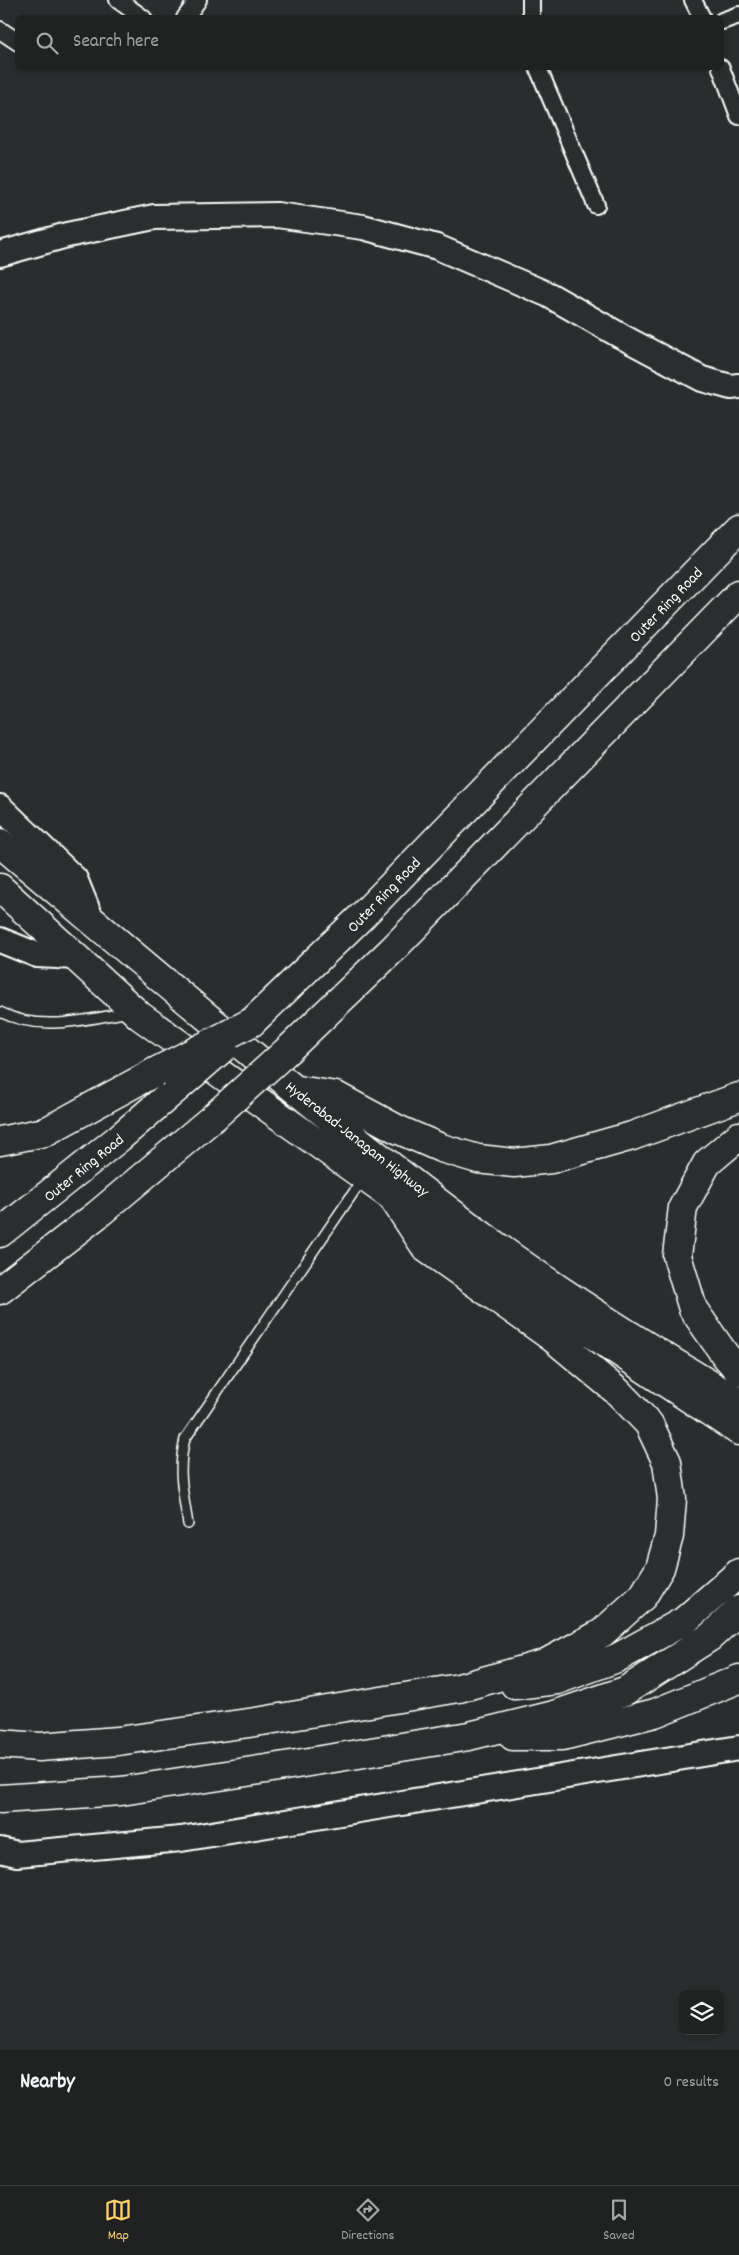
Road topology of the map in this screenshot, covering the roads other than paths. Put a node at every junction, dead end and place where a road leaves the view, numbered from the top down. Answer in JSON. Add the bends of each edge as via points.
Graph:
{"nodes":[{"id":1,"x":118,"y":0,"type":"edge"},
{"id":2,"x":198,"y":0,"type":"edge"},
{"id":3,"x":531,"y":0,"type":"edge"},
{"id":4,"x":693,"y":0,"type":"edge"},
{"id":5,"x":139,"y":15,"type":"edge"},
{"id":6,"x":187,"y":15,"type":"edge"},
{"id":7,"x":531,"y":15,"type":"edge"},
{"id":8,"x":700,"y":15,"type":"edge"},
{"id":9,"x":739,"y":15,"type":"edge"},
{"id":10,"x":724,"y":20,"type":"edge"},
{"id":11,"x":0,"y":30,"type":"edge"},
{"id":12,"x":15,"y":40,"type":"edge"},
{"id":13,"x":539,"y":70,"type":"edge"},
{"id":14,"x":722,"y":70,"type":"edge"},
{"id":15,"x":739,"y":116,"type":"edge"},
{"id":16,"x":596,"y":206,"type":"dead end"},
{"id":17,"x":0,"y":254,"type":"edge"},
{"id":18,"x":739,"y":386,"type":"edge"},
{"id":19,"x":739,"y":528,"type":"edge"},
{"id":20,"x":739,"y":594,"type":"edge"},
{"id":21,"x":0,"y":807,"type":"edge"},
{"id":22,"x":0,"y":843,"type":"edge"},
{"id":23,"x":0,"y":888,"type":"edge"},
{"id":24,"x":92,"y":920,"type":"junction"},
{"id":25,"x":0,"y":940,"type":"edge"},
{"id":26,"x":76,"y":957,"type":"junction"},
{"id":27,"x":134,"y":1011,"type":"junction"},
{"id":28,"x":0,"y":1012,"type":"edge"},
{"id":29,"x":252,"y":1022,"type":"junction"},
{"id":30,"x":294,"y":1089,"type":"junction"},
{"id":31,"x":739,"y":1097,"type":"edge"},
{"id":32,"x":739,"y":1136,"type":"edge"},
{"id":33,"x":0,"y":1141,"type":"edge"},
{"id":34,"x":365,"y":1177,"type":"junction"},
{"id":35,"x":393,"y":1198,"type":"junction"},
{"id":36,"x":0,"y":1233,"type":"edge"},
{"id":37,"x":32,"y":1266,"type":"junction"},
{"id":38,"x":0,"y":1290,"type":"edge"},
{"id":39,"x":0,"y":1300,"type":"edge"},
{"id":40,"x":739,"y":1370,"type":"edge"},
{"id":41,"x":739,"y":1402,"type":"edge"},
{"id":42,"x":739,"y":1431,"type":"edge"},
{"id":43,"x":188,"y":1524,"type":"dead end"},
{"id":44,"x":739,"y":1573,"type":"edge"},
{"id":45,"x":739,"y":1610,"type":"edge"},
{"id":46,"x":739,"y":1679,"type":"edge"},
{"id":47,"x":459,"y":1688,"type":"junction"},
{"id":48,"x":0,"y":1734,"type":"edge"},
{"id":49,"x":468,"y":1736,"type":"junction"},
{"id":50,"x":0,"y":1744,"type":"edge"},
{"id":51,"x":39,"y":1747,"type":"junction"},
{"id":52,"x":739,"y":1748,"type":"edge"},
{"id":53,"x":0,"y":1782,"type":"edge"},
{"id":54,"x":40,"y":1797,"type":"junction"},
{"id":55,"x":0,"y":1799,"type":"edge"},
{"id":56,"x":0,"y":1850,"type":"edge"}],
"edges":[{"from":1,"to":5,"type":"street"},
{"from":2,"to":6,"type":"street"},
{"from":3,"to":7,"type":"street"},
{"from":4,"to":8,"type":"street"},
{"from":9,"to":10,"type":"street"},
{"from":11,"to":12,"type":"street"},
{"from":13,"to":16,"type":"street"},
{"from":14,"to":15,"type":"street"},
{"from":17,"to":18,"type":"street","via":[[67,235],[154,217],[276,215],[363,227],[437,247],[549,294],[702,379],[731,388]]},
{"from":19,"to":29,"type":"highway","name":"Outer Ring Road","via":[[360,918]]},
{"from":20,"to":37,"type":"highway","bridge":true,"via":[[392,950],[290,1049],[147,1174]]},
{"from":21,"to":24,"type":"street","via":[[74,879]]},
{"from":22,"to":24,"type":"highway","name":"Hyderabad-Janagam Highway"},
{"from":23,"to":26,"type":"highway","name":"Hyderabad-Janagam Highway"},
{"from":24,"to":30,"type":"highway","name":"Hyderabad-Janagam Highway"},
{"from":25,"to":26,"type":"street","via":[[37,955]]},
{"from":26,"to":27,"type":"highway","name":"Hyderabad-Janagam Highway"},
{"from":27,"to":28,"type":"lane","via":[[52,1024],[10,1017]]},
{"from":27,"to":34,"type":"highway","name":"Hyderabad-Janagam Highway"},
{"from":29,"to":33,"type":"highway","bridge":true,"via":[[45,1132]]},
{"from":29,"to":36,"type":"highway","name":"Outer Ring Road","bridge":true,"via":[[119,1138]]},
{"from":30,"to":31,"type":"highway","via":[[336,1096],[396,1129],[441,1148],[478,1159],[514,1163],[551,1159],[632,1136]]},
{"from":30,"to":41,"type":"highway","name":"Hyderabad-Janagam Highway","via":[[489,1241],[613,1326]]},
{"from":32,"to":40,"type":"highway","via":[[707,1163],[683,1207],[677,1256],[693,1309]]},
{"from":34,"to":35,"type":"highway","name":"Hyderabad-Janagam Highway"},
{"from":34,"to":43,"type":"lane","via":[[185,1439],[180,1478]]},
{"from":35,"to":42,"type":"highway","name":"Hyderabad-Janagam Highway","via":[[486,1264]]},
{"from":35,"to":47,"type":"highway","via":[[426,1248],[553,1338],[618,1392],[649,1424],[667,1462],[672,1499],[669,1536],[660,1568],[643,1596],[602,1633],[544,1664]]},
{"from":37,"to":38,"type":"highway"},
{"from":37,"to":39,"type":"highway"},
{"from":44,"to":47,"type":"highway","via":[[684,1621],[617,1658],[557,1680]]},
{"from":45,"to":49,"type":"highway","via":[[710,1637],[625,1691],[554,1715]]},
{"from":46,"to":49,"type":"highway","via":[[655,1713],[563,1736]]},
{"from":47,"to":51,"type":"highway","via":[[128,1740]]},
{"from":48,"to":51,"type":"highway"},
{"from":49,"to":54,"type":"highway","via":[[276,1768],[121,1790]]},
{"from":50,"to":51,"type":"highway"},
{"from":52,"to":56,"type":"street","via":[[181,1839],[17,1854]]},
{"from":53,"to":54,"type":"highway"},
{"from":54,"to":55,"type":"highway"}]}
